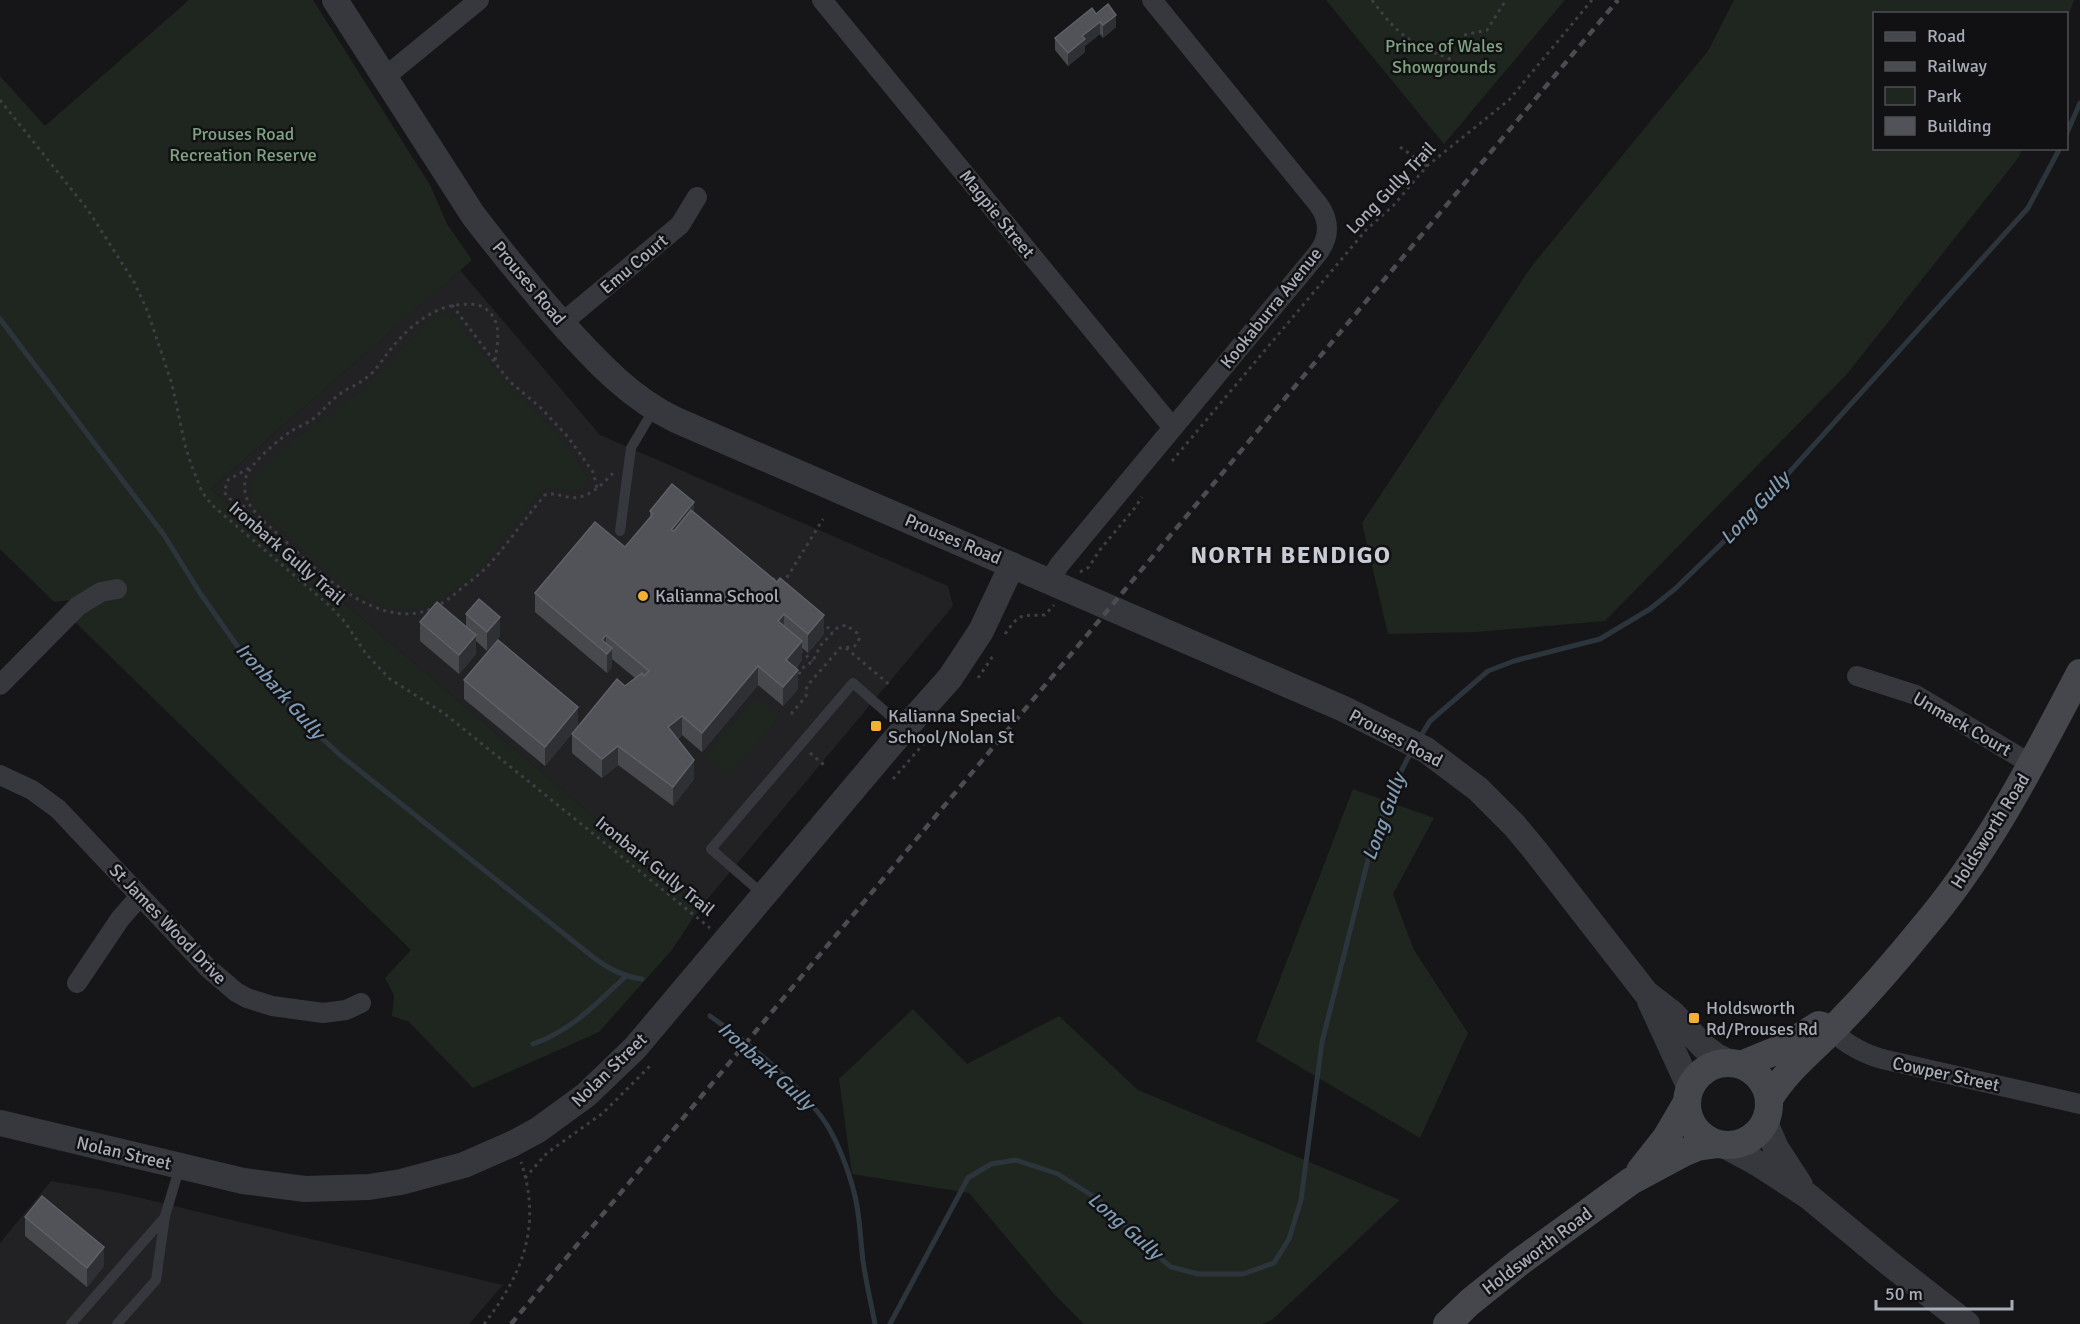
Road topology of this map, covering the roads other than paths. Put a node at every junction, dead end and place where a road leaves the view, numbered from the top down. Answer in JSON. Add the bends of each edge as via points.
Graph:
{"nodes":[{"id":1,"x":335,"y":0,"type":"edge"},
{"id":2,"x":479,"y":0,"type":"edge"},
{"id":3,"x":822,"y":0,"type":"edge"},
{"id":4,"x":1152,"y":0,"type":"edge"},
{"id":5,"x":385,"y":76,"type":"junction"},
{"id":6,"x":696,"y":197,"type":"dead end"},
{"id":7,"x":562,"y":323,"type":"junction"},
{"id":8,"x":654,"y":409,"type":"junction"},
{"id":9,"x":1173,"y":428,"type":"junction"},
{"id":10,"x":620,"y":531,"type":"dead end"},
{"id":11,"x":1012,"y":565,"type":"junction"},
{"id":12,"x":1049,"y":581,"type":"junction"},
{"id":13,"x":117,"y":589,"type":"dead end"},
{"id":14,"x":2080,"y":673,"type":"edge"},
{"id":15,"x":1857,"y":676,"type":"dead end"},
{"id":16,"x":0,"y":685,"type":"edge"},
{"id":17,"x":904,"y":728,"type":"junction"},
{"id":18,"x":2031,"y":764,"type":"junction"},
{"id":19,"x":0,"y":775,"type":"edge"},
{"id":20,"x":764,"y":895,"type":"junction"},
{"id":21,"x":140,"y":896,"type":"junction"},
{"id":22,"x":77,"y":983,"type":"dead end"},
{"id":23,"x":1647,"y":993,"type":"junction"},
{"id":24,"x":361,"y":1002,"type":"dead end"},
{"id":25,"x":1827,"y":1026,"type":"junction"},
{"id":26,"x":1735,"y":1064,"type":"junction"},
{"id":27,"x":1688,"y":1095,"type":"junction"},
{"id":28,"x":2080,"y":1104,"type":"edge"},
{"id":29,"x":1767,"y":1111,"type":"junction"},
{"id":30,"x":0,"y":1123,"type":"edge"},
{"id":31,"x":1721,"y":1145,"type":"junction"},
{"id":32,"x":180,"y":1166,"type":"junction"},
{"id":33,"x":1631,"y":1181,"type":"junction"},
{"id":34,"x":1808,"y":1196,"type":"junction"},
{"id":35,"x":165,"y":1216,"type":"junction"},
{"id":36,"x":70,"y":1324,"type":"edge"},
{"id":37,"x":117,"y":1324,"type":"edge"},
{"id":38,"x":1447,"y":1324,"type":"edge"},
{"id":39,"x":1967,"y":1324,"type":"edge"}],
"edges":[{"from":1,"to":5,"type":"street","name":"Prouses Road"},
{"from":2,"to":5,"type":"street"},
{"from":3,"to":9,"type":"street","name":"Magpie Street"},
{"from":4,"to":9,"type":"street","name":"Kookaburra Avenue","via":[[1318,204],[1328,228],[1318,254]]},
{"from":5,"to":7,"type":"street","name":"Prouses Road","via":[[473,215]]},
{"from":6,"to":7,"type":"street","name":"Emu Court","via":[[680,225]]},
{"from":7,"to":8,"type":"street","name":"Prouses Road","via":[[605,369]]},
{"from":8,"to":10,"type":"lane","via":[[631,448]]},
{"from":8,"to":11,"type":"street","name":"Prouses Road"},
{"from":9,"to":12,"type":"street","name":"Kookaburra Avenue"},
{"from":11,"to":12,"type":"street","name":"Prouses Road"},
{"from":11,"to":17,"type":"street","name":"Nolan Street","via":[[971,648],[950,678]]},
{"from":12,"to":23,"type":"street","name":"Prouses Road","via":[[1416,745],[1478,789],[1514,825]]},
{"from":13,"to":16,"type":"street","via":[[101,592],[78,606]]},
{"from":14,"to":18,"type":"main road","name":"Holdsworth Road"},
{"from":15,"to":18,"type":"street","name":"Unmack Court","via":[[1916,695]]},
{"from":17,"to":20,"type":"street","name":"Nolan Street"},
{"from":17,"to":20,"type":"lane","via":[[853,683],[711,849]]},
{"from":18,"to":25,"type":"main road","name":"Holdsworth Road","via":[[1957,885],[1881,976]]},
{"from":19,"to":21,"type":"street","name":"St James Wood Drive","via":[[32,790],[58,809]]},
{"from":20,"to":32,"type":"street","name":"Nolan Street","via":[[612,1072],[538,1130],[491,1154],[411,1180],[337,1189],[273,1186]]},
{"from":21,"to":22,"type":"street"},
{"from":21,"to":24,"type":"street","name":"St James Wood Drive","via":[[217,977],[247,998],[272,1006],[323,1013],[346,1010]]},
{"from":23,"to":26,"type":"street","name":"Prouses Road","via":[[1704,1047]]},
{"from":23,"to":27,"type":"street","name":"Prouses Road"},
{"from":25,"to":26,"type":"main road","name":"Holdsworth Road","via":[[1780,1049]]},
{"from":25,"to":28,"type":"street","name":"Cowper Street","via":[[1853,1048],[1882,1059]]},
{"from":25,"to":29,"type":"main road","name":"Holdsworth Road","via":[[1794,1066]]},
{"from":26,"to":27,"type":"main road","via":[[1717,1064],[1706,1069],[1696,1078]]},
{"from":26,"to":29,"type":"main road","via":[[1760,1078],[1766,1088]]},
{"from":27,"to":31,"type":"main road","via":[[1689,1116],[1695,1129]]},
{"from":27,"to":33,"type":"main road","name":"Holdsworth Road","via":[[1666,1138]]},
{"from":29,"to":31,"type":"main road","via":[[1758,1133],[1736,1145]]},
{"from":29,"to":34,"type":"street","via":[[1776,1148]]},
{"from":30,"to":32,"type":"street","name":"Nolan Street"},
{"from":31,"to":33,"type":"main road","name":"Holdsworth Road","via":[[1691,1149]]},
{"from":31,"to":34,"type":"street"},
{"from":32,"to":35,"type":"lane"},
{"from":33,"to":38,"type":"main road","name":"Holdsworth Road","via":[[1521,1261]]},
{"from":34,"to":39,"type":"street"},
{"from":35,"to":36,"type":"lane"},
{"from":35,"to":37,"type":"lane","via":[[156,1280]]}]}
